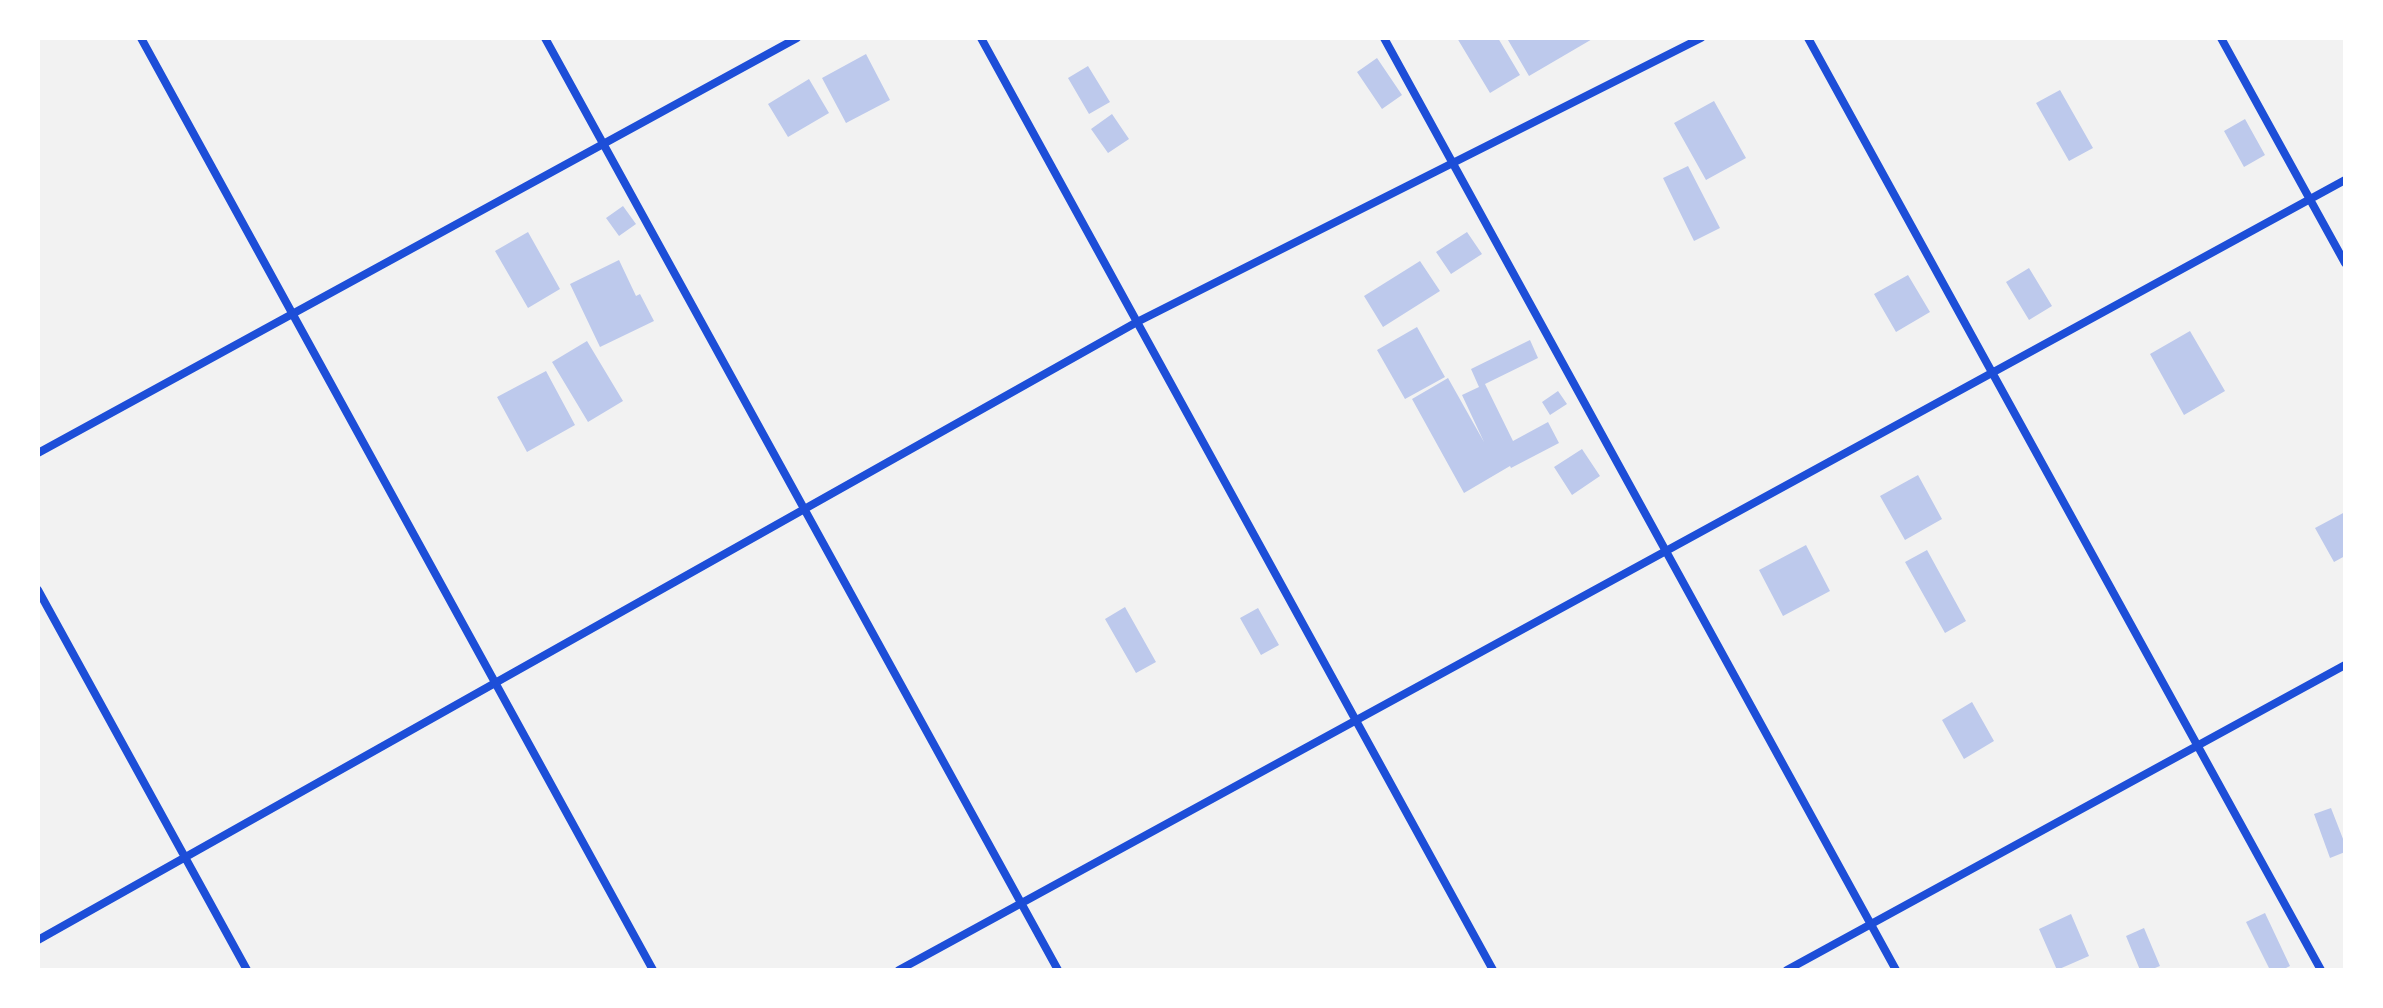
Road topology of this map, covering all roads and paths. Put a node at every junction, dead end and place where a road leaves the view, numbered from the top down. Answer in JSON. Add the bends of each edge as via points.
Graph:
{"nodes":[{"id":1,"x":141,"y":38,"type":"edge"},
{"id":2,"x":545,"y":38,"type":"edge"},
{"id":3,"x":797,"y":38,"type":"edge"},
{"id":4,"x":981,"y":38,"type":"edge"},
{"id":5,"x":1384,"y":38,"type":"edge"},
{"id":6,"x":1701,"y":38,"type":"edge"},
{"id":7,"x":1808,"y":38,"type":"edge"},
{"id":8,"x":2221,"y":38,"type":"edge"},
{"id":9,"x":604,"y":144,"type":"junction"},
{"id":10,"x":1453,"y":163,"type":"junction"},
{"id":11,"x":2345,"y":180,"type":"edge"},
{"id":12,"x":2310,"y":199,"type":"junction"},
{"id":13,"x":2345,"y":263,"type":"edge"},
{"id":14,"x":292,"y":314,"type":"junction"},
{"id":15,"x":1137,"y":322,"type":"junction"},
{"id":16,"x":1992,"y":372,"type":"junction"},
{"id":17,"x":38,"y":453,"type":"edge"},
{"id":18,"x":805,"y":509,"type":"junction"},
{"id":19,"x":1666,"y":551,"type":"junction"},
{"id":20,"x":38,"y":590,"type":"edge"},
{"id":21,"x":2345,"y":665,"type":"edge"},
{"id":22,"x":495,"y":683,"type":"junction"},
{"id":23,"x":1356,"y":720,"type":"junction"},
{"id":24,"x":2197,"y":746,"type":"junction"},
{"id":25,"x":185,"y":858,"type":"junction"},
{"id":26,"x":1021,"y":903,"type":"junction"},
{"id":27,"x":1871,"y":924,"type":"junction"},
{"id":28,"x":38,"y":940,"type":"edge"},
{"id":29,"x":247,"y":970,"type":"edge"},
{"id":30,"x":653,"y":970,"type":"edge"},
{"id":31,"x":899,"y":970,"type":"edge"},
{"id":32,"x":1058,"y":970,"type":"edge"},
{"id":33,"x":1493,"y":970,"type":"edge"},
{"id":34,"x":1787,"y":970,"type":"edge"},
{"id":35,"x":1896,"y":970,"type":"edge"},
{"id":36,"x":2321,"y":970,"type":"edge"}],
"edges":[{"from":1,"to":14,"type":"street"},
{"from":2,"to":9,"type":"street"},
{"from":3,"to":9,"type":"street"},
{"from":4,"to":15,"type":"street"},
{"from":5,"to":10,"type":"street"},
{"from":6,"to":10,"type":"street"},
{"from":7,"to":16,"type":"street"},
{"from":8,"to":12,"type":"street"},
{"from":9,"to":14,"type":"street"},
{"from":9,"to":18,"type":"street"},
{"from":10,"to":15,"type":"street"},
{"from":10,"to":19,"type":"street"},
{"from":11,"to":12,"type":"street"},
{"from":12,"to":13,"type":"street"},
{"from":12,"to":16,"type":"street"},
{"from":14,"to":17,"type":"street"},
{"from":14,"to":22,"type":"street"},
{"from":15,"to":18,"type":"street"},
{"from":15,"to":23,"type":"street"},
{"from":16,"to":19,"type":"street"},
{"from":16,"to":24,"type":"street"},
{"from":18,"to":22,"type":"street"},
{"from":18,"to":26,"type":"street"},
{"from":19,"to":23,"type":"street"},
{"from":19,"to":27,"type":"street"},
{"from":20,"to":25,"type":"street"},
{"from":21,"to":24,"type":"street"},
{"from":22,"to":25,"type":"street"},
{"from":22,"to":30,"type":"street"},
{"from":23,"to":26,"type":"street"},
{"from":23,"to":33,"type":"street"},
{"from":24,"to":27,"type":"street"},
{"from":24,"to":36,"type":"street"},
{"from":25,"to":28,"type":"street"},
{"from":25,"to":29,"type":"street"},
{"from":26,"to":31,"type":"street"},
{"from":26,"to":32,"type":"street"},
{"from":27,"to":34,"type":"street"},
{"from":27,"to":35,"type":"street"}]}
